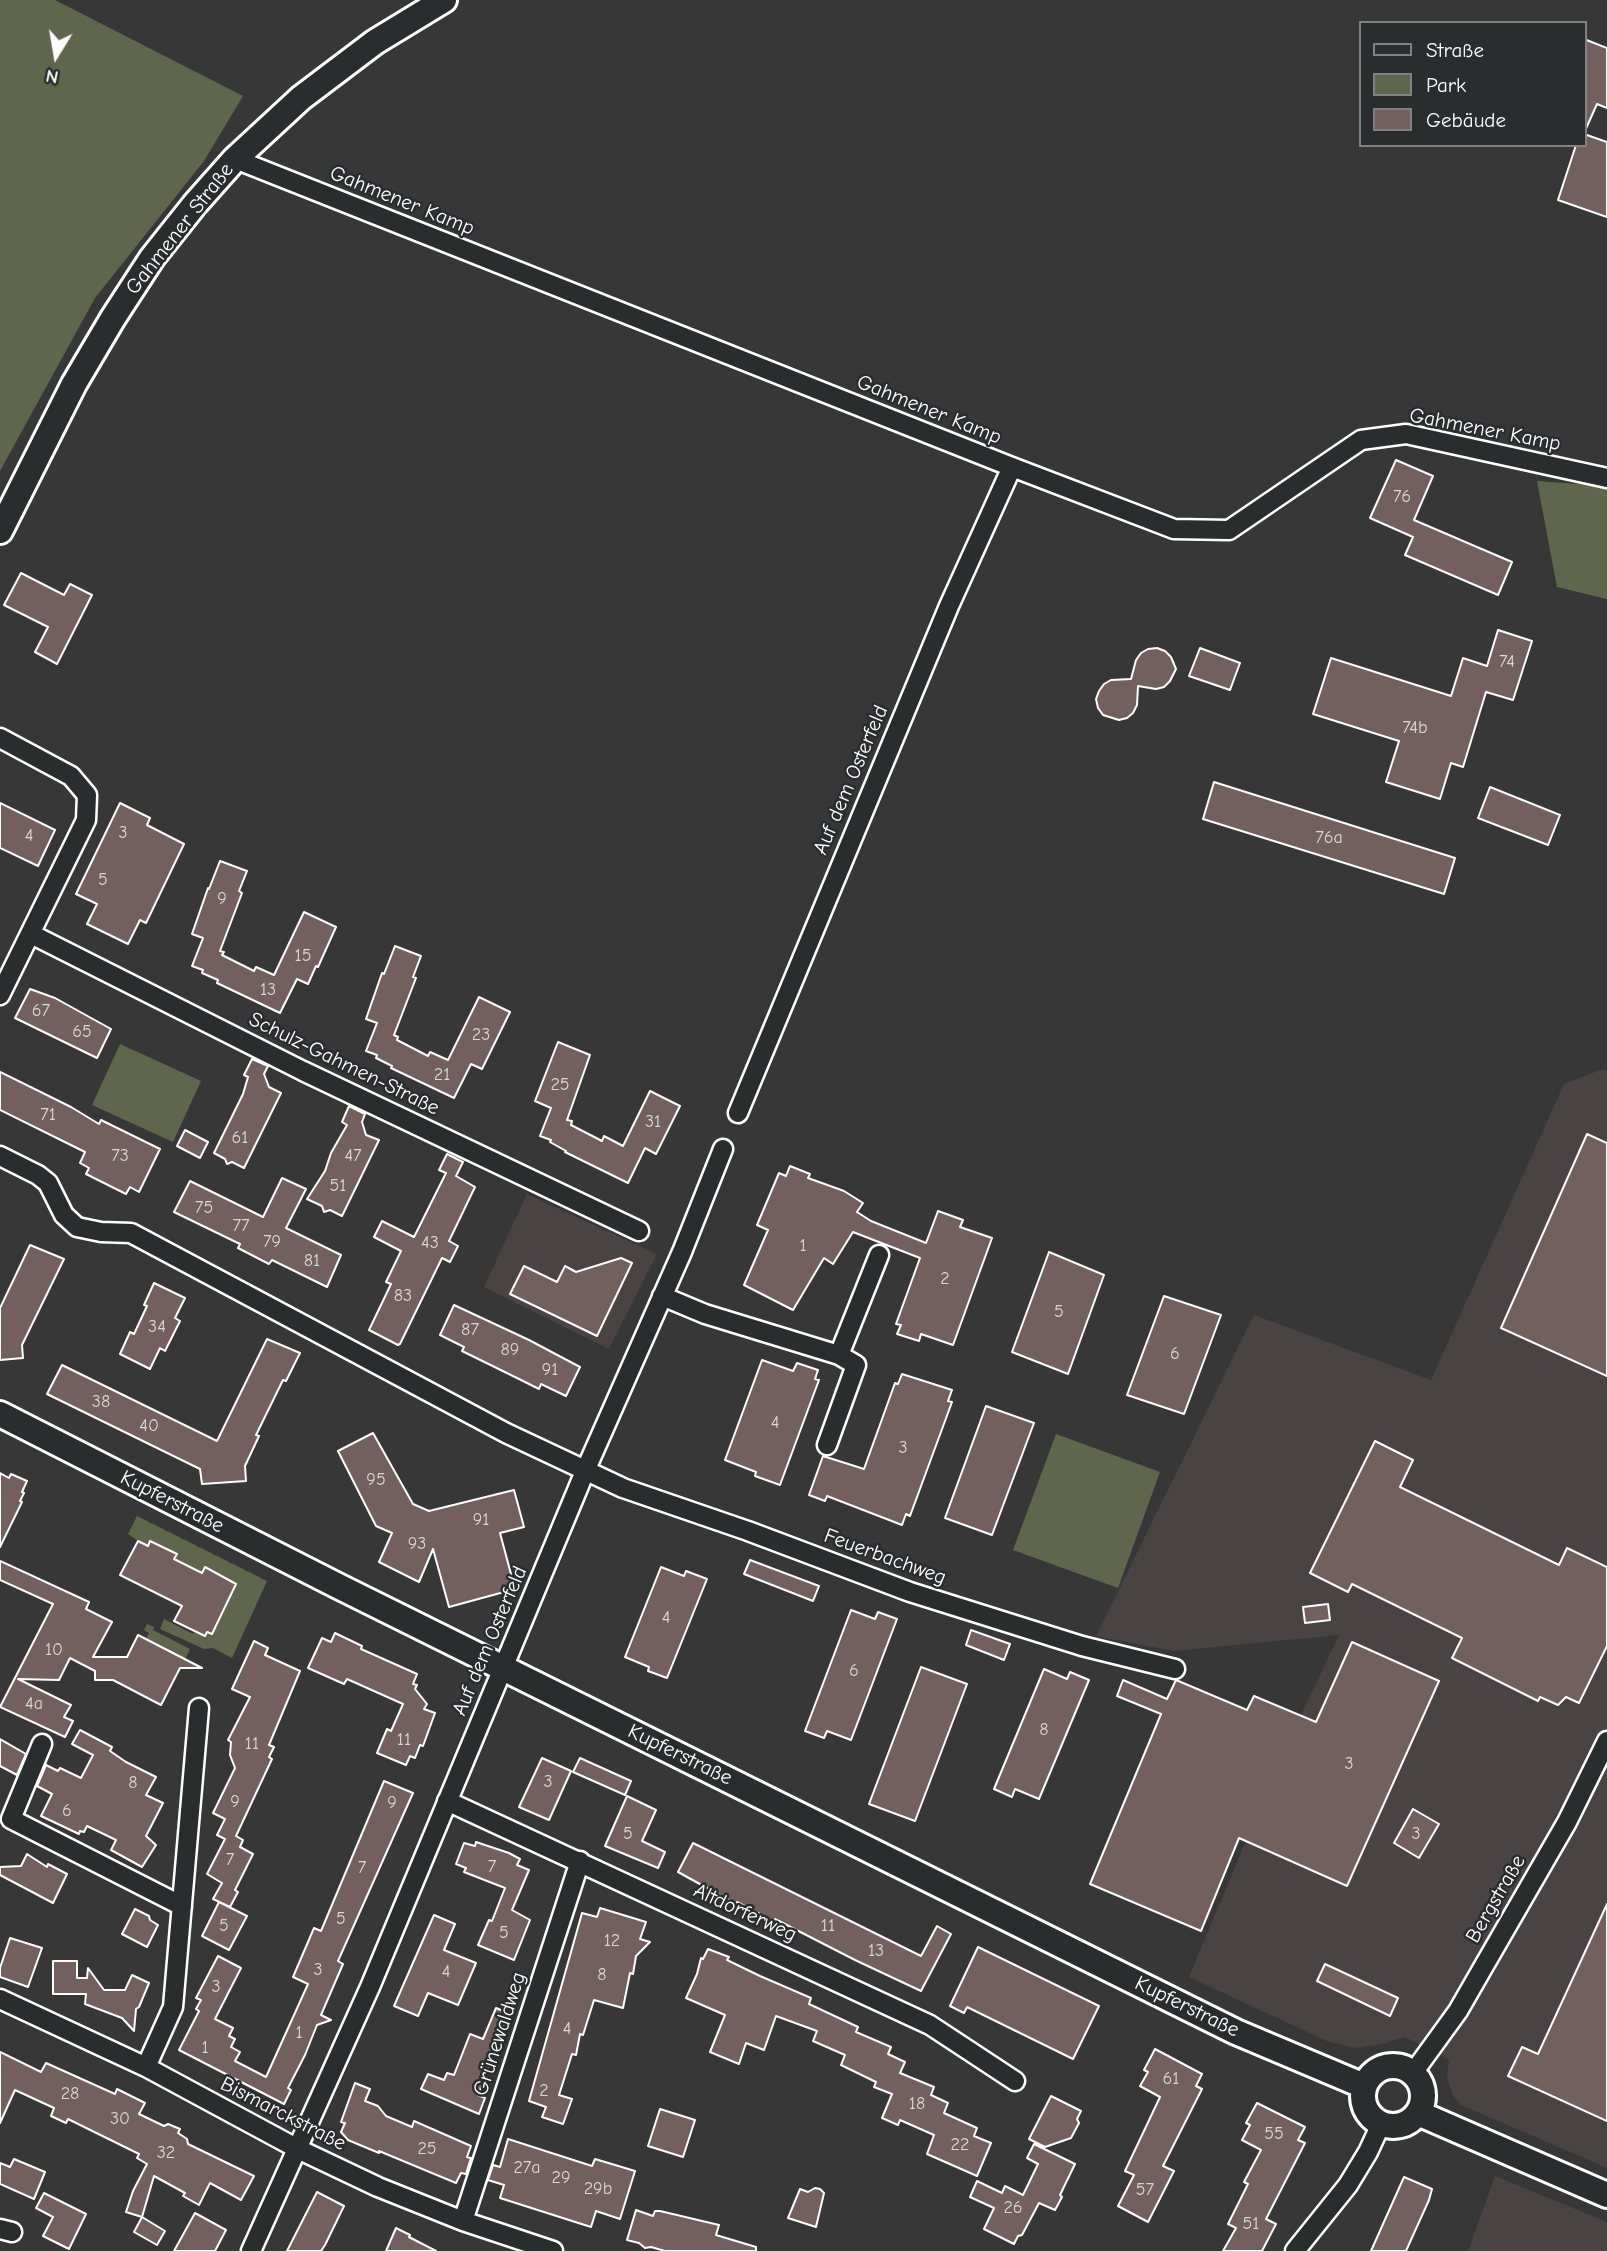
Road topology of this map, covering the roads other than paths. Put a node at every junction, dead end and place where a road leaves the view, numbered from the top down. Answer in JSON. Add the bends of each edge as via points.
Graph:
{"nodes":[{"id":1,"x":444,"y":0,"type":"edge"},
{"id":2,"x":235,"y":159,"type":"junction"},
{"id":3,"x":1012,"y":467,"type":"junction"},
{"id":4,"x":1607,"y":478,"type":"edge"},
{"id":5,"x":0,"y":531,"type":"edge"},
{"id":6,"x":0,"y":738,"type":"edge"},
{"id":7,"x":31,"y":934,"type":"junction"},
{"id":8,"x":0,"y":995,"type":"edge"},
{"id":9,"x":738,"y":1113,"type":"dead end"},
{"id":10,"x":723,"y":1149,"type":"dead end"},
{"id":11,"x":0,"y":1156,"type":"edge"},
{"id":12,"x":639,"y":1231,"type":"dead end"},
{"id":13,"x":878,"y":1255,"type":"dead end"},
{"id":14,"x":662,"y":1296,"type":"junction"},
{"id":15,"x":839,"y":1355,"type":"junction"},
{"id":16,"x":0,"y":1414,"type":"edge"},
{"id":17,"x":827,"y":1445,"type":"dead end"},
{"id":18,"x":586,"y":1469,"type":"junction"},
{"id":19,"x":504,"y":1667,"type":"junction"},
{"id":20,"x":1175,"y":1669,"type":"dead end"},
{"id":21,"x":199,"y":1708,"type":"dead end"},
{"id":22,"x":1607,"y":1741,"type":"edge"},
{"id":23,"x":42,"y":1744,"type":"dead end"},
{"id":24,"x":447,"y":1801,"type":"junction"},
{"id":25,"x":580,"y":1861,"type":"junction"},
{"id":26,"x":182,"y":1906,"type":"junction"},
{"id":27,"x":0,"y":1999,"type":"edge"},
{"id":28,"x":146,"y":2067,"type":"junction"},
{"id":29,"x":1413,"y":2073,"type":"junction"},
{"id":30,"x":1015,"y":2081,"type":"dead end"},
{"id":31,"x":1364,"y":2086,"type":"junction"},
{"id":32,"x":1418,"y":2113,"type":"junction"},
{"id":33,"x":1381,"y":2124,"type":"junction"},
{"id":34,"x":299,"y":2149,"type":"junction"},
{"id":35,"x":1607,"y":2195,"type":"edge"},
{"id":36,"x":463,"y":2221,"type":"junction"},
{"id":37,"x":251,"y":2251,"type":"edge"},
{"id":38,"x":553,"y":2251,"type":"edge"},
{"id":39,"x":1295,"y":2251,"type":"edge"}],
"edges":[{"from":1,"to":2,"type":"street","name":"Gahmener Straße","via":[[375,42],[301,98]]},
{"from":2,"to":3,"type":"street","name":"Gahmener Kamp"},
{"from":2,"to":5,"type":"street","name":"Gahmener Straße","via":[[152,258],[113,318],[74,384]]},
{"from":3,"to":4,"type":"street","name":"Gahmener Kamp","via":[[1174,529],[1216,530],[1230,530],[1361,440],[1406,433]]},
{"from":3,"to":9,"type":"street","name":"Auf dem Osterfeld","via":[[949,606]]},
{"from":6,"to":7,"type":"street","via":[[71,776],[87,795],[86,820]]},
{"from":7,"to":8,"type":"street"},
{"from":7,"to":12,"type":"street","name":"Schulz-Gahmen-Straße","via":[[303,1071]]},
{"from":10,"to":14,"type":"street","name":"Auf dem Osterfeld"},
{"from":11,"to":18,"type":"street","via":[[48,1183],[64,1214],[77,1227],[131,1233],[506,1433]]},
{"from":13,"to":15,"type":"street"},
{"from":14,"to":15,"type":"street"},
{"from":14,"to":18,"type":"street","name":"Auf dem Osterfeld"},
{"from":15,"to":17,"type":"street","via":[[856,1364]]},
{"from":16,"to":19,"type":"street","name":"Kupferstraße"},
{"from":18,"to":19,"type":"street","name":"Auf dem Osterfeld"},
{"from":18,"to":20,"type":"street","name":"Feuerbachweg","via":[[623,1489],[910,1592],[1082,1646]]},
{"from":19,"to":24,"type":"street","name":"Auf dem Osterfeld"},
{"from":19,"to":31,"type":"street","name":"Kupferstraße","via":[[1236,2032]]},
{"from":21,"to":26,"type":"street"},
{"from":22,"to":29,"type":"street","name":"Bergstraße","via":[[1567,1822],[1481,1972]]},
{"from":23,"to":26,"type":"street","via":[[11,1819]]},
{"from":24,"to":25,"type":"street","name":"Altdorferweg"},
{"from":24,"to":34,"type":"street","name":"Auf dem Osterfeld"},
{"from":25,"to":30,"type":"street","name":"Altdorferweg","via":[[930,2025]]},
{"from":25,"to":36,"type":"street","name":"Grünewaldweg"},
{"from":26,"to":28,"type":"street","via":[[173,2007]]},
{"from":27,"to":28,"type":"street","name":"Bismarckstraße"},
{"from":28,"to":34,"type":"street","name":"Bismarckstraße"},
{"from":29,"to":31,"type":"street","via":[[1404,2067],[1385,2066]]},
{"from":29,"to":32,"type":"street","via":[[1422,2087]]},
{"from":31,"to":33,"type":"street","via":[[1365,2108]]},
{"from":32,"to":33,"type":"street","via":[[1401,2125]]},
{"from":32,"to":35,"type":"street"},
{"from":33,"to":39,"type":"street","via":[[1348,2185]]},
{"from":34,"to":36,"type":"street","name":"Bismarckstraße"},
{"from":34,"to":37,"type":"street","name":"Auf dem Osterfeld"},
{"from":36,"to":38,"type":"street","name":"Bismarckstraße"}]}
